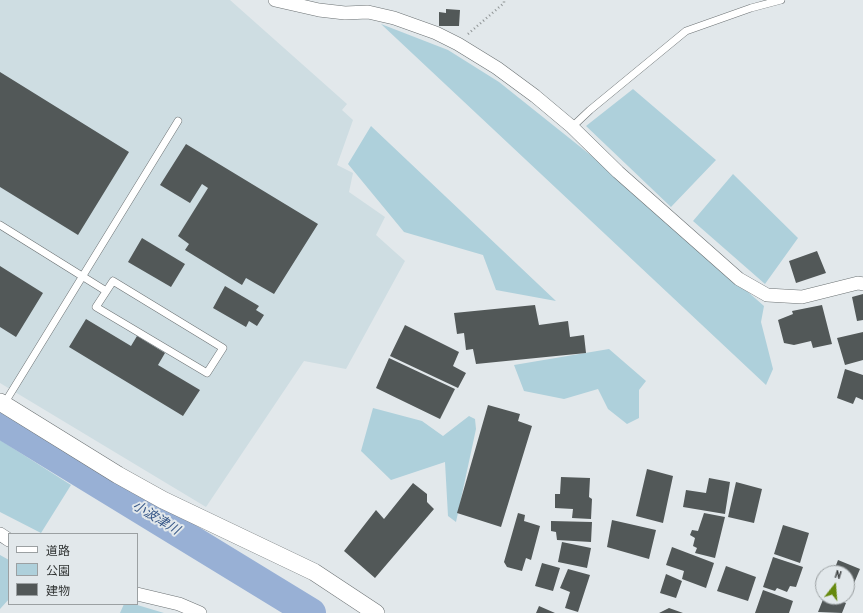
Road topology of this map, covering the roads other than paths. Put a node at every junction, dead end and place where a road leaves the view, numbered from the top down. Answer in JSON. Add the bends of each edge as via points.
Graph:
{"nodes":[{"id":1,"x":275,"y":0,"type":"edge"},
{"id":2,"x":781,"y":0,"type":"edge"},
{"id":3,"x":178,"y":121,"type":"dead end"},
{"id":4,"x":572,"y":127,"type":"junction"},
{"id":5,"x":0,"y":224,"type":"edge"},
{"id":6,"x":82,"y":275,"type":"junction"},
{"id":7,"x":863,"y":284,"type":"edge"},
{"id":8,"x":106,"y":291,"type":"junction"},
{"id":9,"x":2,"y":403,"type":"edge"},
{"id":10,"x":138,"y":594,"type":"edge"},
{"id":11,"x":200,"y":613,"type":"edge"},
{"id":12,"x":376,"y":613,"type":"edge"}],
"edges":[{"from":1,"to":4,"type":"street","via":[[319,10],[368,12],[436,33],[496,68]]},
{"from":2,"to":4,"type":"lane","via":[[737,12],[686,31]]},
{"from":3,"to":6,"type":"lane"},
{"from":4,"to":7,"type":"street","via":[[618,172],[740,279],[767,295],[802,298],[858,283]]},
{"from":5,"to":6,"type":"lane"},
{"from":6,"to":8,"type":"lane"},
{"from":6,"to":9,"type":"lane"},
{"from":8,"to":8,"type":"lane","via":[[113,281],[223,348],[207,373],[96,307]]},
{"from":9,"to":12,"type":"street","via":[[118,475],[163,500],[314,572]]},
{"from":10,"to":11,"type":"street","via":[[179,604]]}]}
